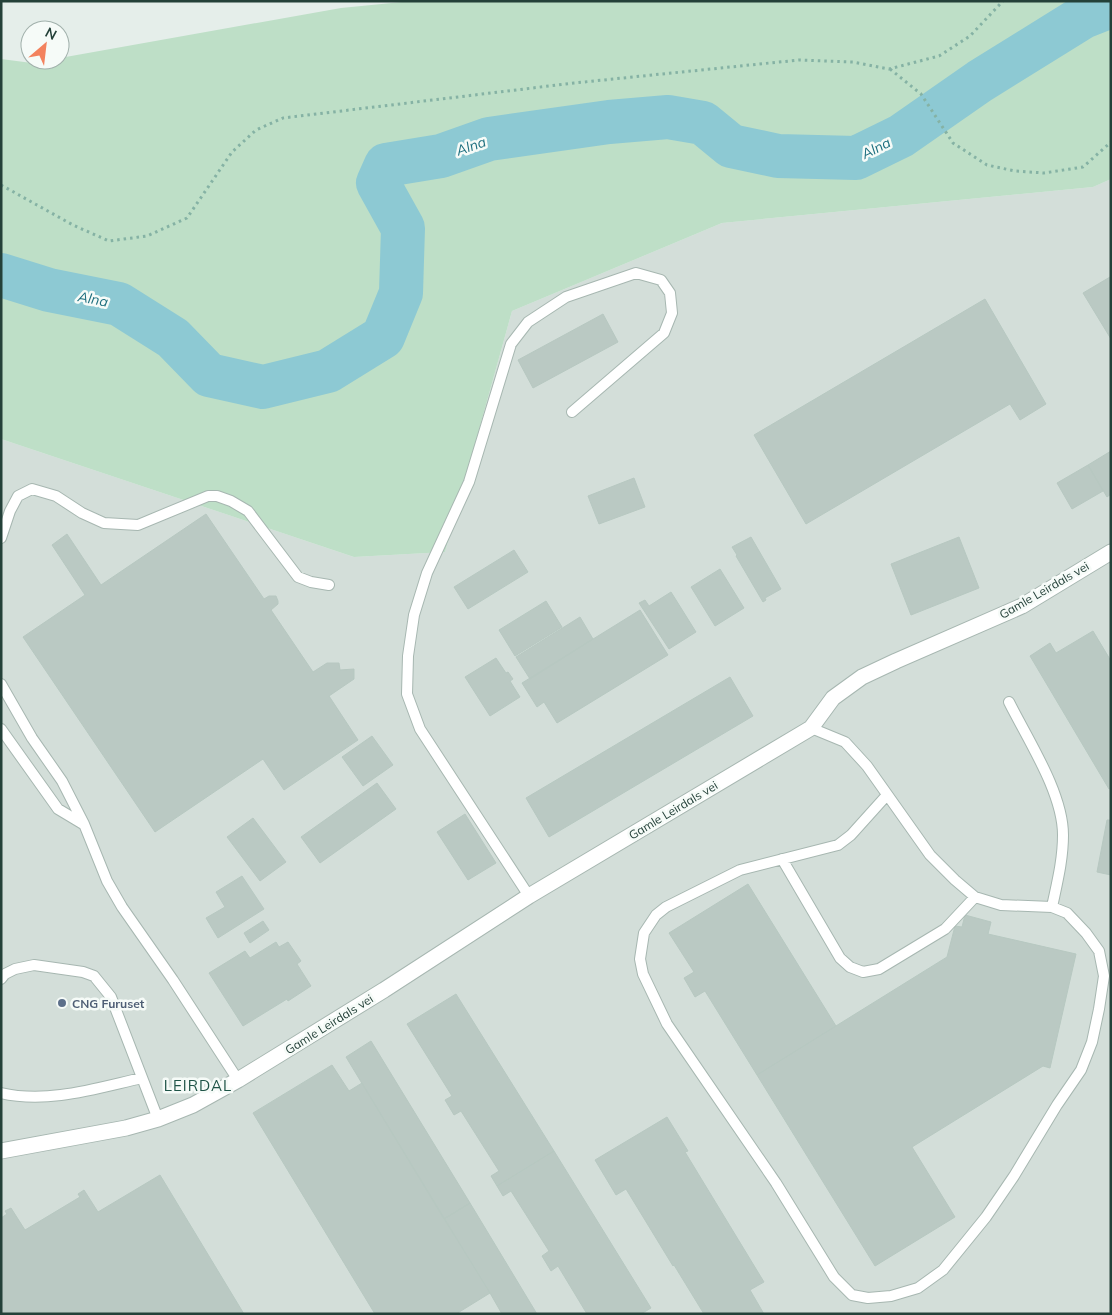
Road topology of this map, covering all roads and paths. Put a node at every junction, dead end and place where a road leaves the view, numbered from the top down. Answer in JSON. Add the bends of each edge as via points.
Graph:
{"nodes":[{"id":1,"x":1003,"y":1,"type":"edge"},
{"id":2,"x":889,"y":69,"type":"junction"},
{"id":3,"x":1111,"y":142,"type":"edge"},
{"id":4,"x":1,"y":185,"type":"edge"},
{"id":5,"x":572,"y":412,"type":"dead end"},
{"id":6,"x":1,"y":538,"type":"edge"},
{"id":7,"x":1111,"y":552,"type":"edge"},
{"id":8,"x":328,"y":585,"type":"dead end"},
{"id":9,"x":1,"y":684,"type":"edge"},
{"id":10,"x":1009,"y":702,"type":"dead end"},
{"id":11,"x":811,"y":728,"type":"junction"},
{"id":12,"x":1,"y":729,"type":"edge"},
{"id":13,"x":887,"y":796,"type":"junction"},
{"id":14,"x":84,"y":824,"type":"junction"},
{"id":15,"x":782,"y":859,"type":"junction"},
{"id":16,"x":529,"y":896,"type":"junction"},
{"id":17,"x":975,"y":897,"type":"junction"},
{"id":18,"x":1052,"y":907,"type":"junction"},
{"id":19,"x":1,"y":980,"type":"edge"},
{"id":20,"x":142,"y":1078,"type":"junction"},
{"id":21,"x":238,"y":1080,"type":"junction"},
{"id":22,"x":1,"y":1093,"type":"edge"},
{"id":23,"x":158,"y":1118,"type":"junction"},
{"id":24,"x":1,"y":1151,"type":"edge"}],
"edges":[{"from":1,"to":2,"type":"path","via":[[970,36],[939,56]]},
{"from":2,"to":3,"type":"path","via":[[921,94],[953,143],[987,165],[1044,173],[1082,167]]},
{"from":2,"to":4,"type":"path","via":[[853,62],[798,60],[283,118],[256,130],[232,152],[187,218],[138,238],[109,241]]},
{"from":5,"to":16,"type":"lane","via":[[664,333],[672,314],[670,293],[661,280],[636,273],[566,297],[528,322],[512,344],[470,482],[427,574],[414,615],[407,694],[420,729]]},
{"from":6,"to":8,"type":"lane","via":[[18,496],[32,489],[56,496],[104,523],[138,525],[208,496],[217,496],[248,511],[298,577]]},
{"from":7,"to":11,"type":"street","name":"Gamle Leirdals vei","via":[[1022,606],[862,677],[833,698]]},
{"from":9,"to":14,"type":"lane"},
{"from":10,"to":18,"type":"lane","via":[[1055,790],[1063,833],[1062,866]]},
{"from":11,"to":13,"type":"lane","via":[[845,742],[867,766]]},
{"from":11,"to":16,"type":"street","name":"Gamle Leirdals vei"},
{"from":12,"to":14,"type":"lane","via":[[58,809]]},
{"from":13,"to":15,"type":"lane","via":[[838,845]]},
{"from":13,"to":17,"type":"lane","via":[[930,855]]},
{"from":14,"to":21,"type":"lane","via":[[107,881],[122,907]]},
{"from":15,"to":17,"type":"lane","via":[[840,958],[863,972],[879,969],[944,929]]},
{"from":15,"to":18,"type":"lane","via":[[740,870],[666,906],[644,933],[640,960],[643,974],[667,1024],[776,1183],[834,1277],[852,1295],[868,1298],[891,1296],[918,1288],[943,1270],[1014,1176],[1081,1070],[1092,1042],[1104,976],[1099,951],[1086,933],[1067,912]]},
{"from":16,"to":21,"type":"street","name":"Gamle Leirdals vei"},
{"from":17,"to":18,"type":"lane","via":[[1001,905]]},
{"from":19,"to":20,"type":"lane","via":[[14,969],[34,966],[94,976],[111,997]]},
{"from":20,"to":22,"type":"lane","via":[[69,1094],[34,1097]]},
{"from":20,"to":23,"type":"lane"},
{"from":21,"to":23,"type":"street","name":"Gamle Leirdals vei","via":[[193,1105]]},
{"from":23,"to":24,"type":"street","name":"Gamle Leirdals vei","via":[[126,1128]]}]}
